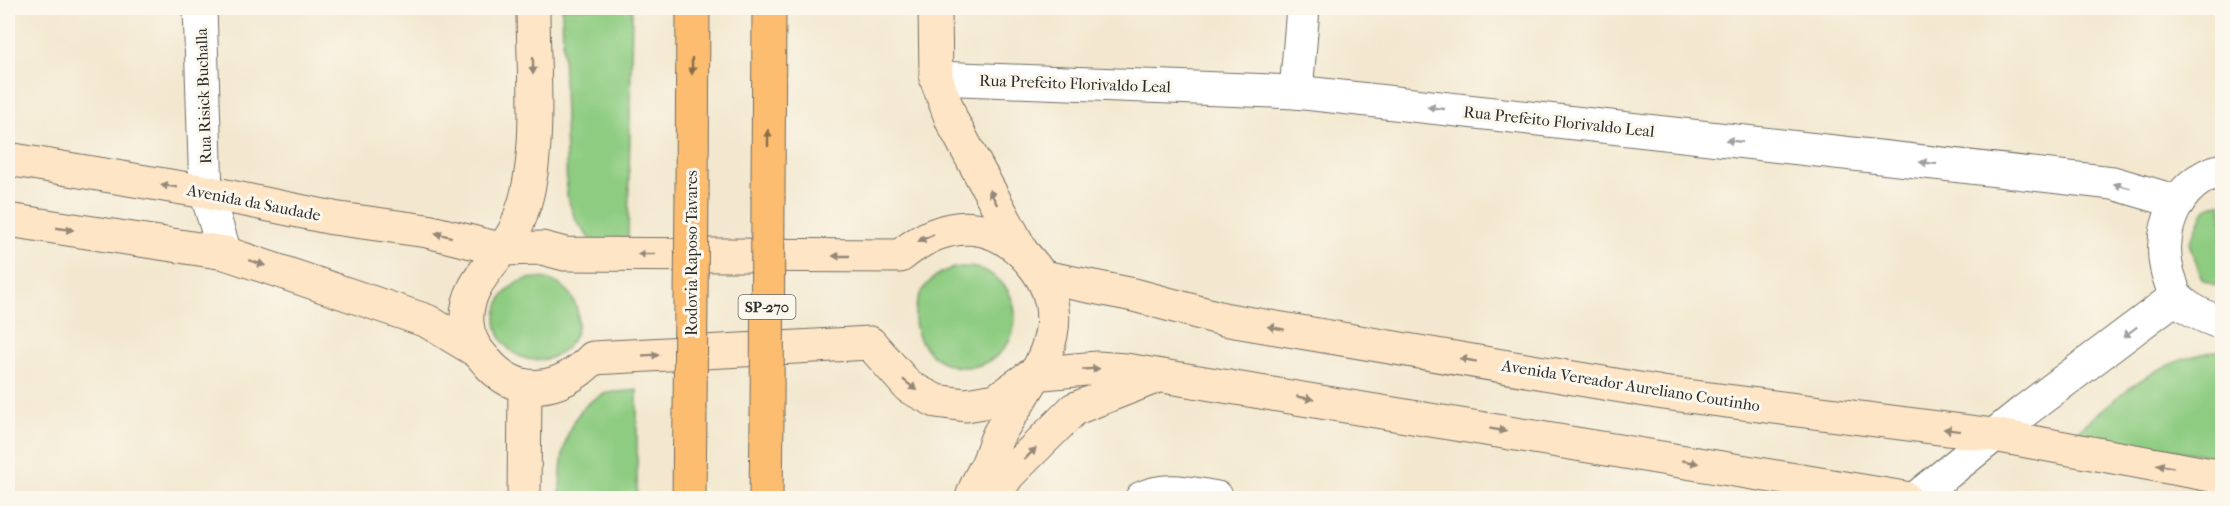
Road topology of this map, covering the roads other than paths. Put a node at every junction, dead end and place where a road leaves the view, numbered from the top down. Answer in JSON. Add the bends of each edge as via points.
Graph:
{"nodes":[{"id":1,"x":201,"y":8,"type":"edge"},
{"id":2,"x":533,"y":8,"type":"edge"},
{"id":3,"x":693,"y":8,"type":"edge"},
{"id":4,"x":769,"y":8,"type":"edge"},
{"id":5,"x":935,"y":8,"type":"edge"},
{"id":6,"x":1303,"y":8,"type":"edge"},
{"id":7,"x":936,"y":78,"type":"junction"},
{"id":8,"x":1296,"y":92,"type":"junction"},
{"id":9,"x":8,"y":159,"type":"edge"},
{"id":10,"x":2223,"y":170,"type":"edge"},
{"id":11,"x":206,"y":192,"type":"junction"},
{"id":12,"x":2178,"y":202,"type":"junction"},
{"id":13,"x":8,"y":220,"type":"edge"},
{"id":14,"x":1020,"y":248,"type":"junction"},
{"id":15,"x":500,"y":249,"type":"junction"},
{"id":16,"x":225,"y":253,"type":"junction"},
{"id":17,"x":1043,"y":277,"type":"junction"},
{"id":18,"x":2176,"y":297,"type":"junction"},
{"id":19,"x":2223,"y":323,"type":"edge"},
{"id":20,"x":477,"y":351,"type":"junction"},
{"id":21,"x":1033,"y":374,"type":"junction"},
{"id":22,"x":1163,"y":374,"type":"junction"},
{"id":23,"x":525,"y":386,"type":"junction"},
{"id":24,"x":1994,"y":435,"type":"junction"},
{"id":25,"x":2223,"y":477,"type":"edge"},
{"id":26,"x":524,"y":498,"type":"edge"},
{"id":27,"x":689,"y":498,"type":"edge"},
{"id":28,"x":766,"y":498,"type":"edge"},
{"id":29,"x":972,"y":498,"type":"edge"},
{"id":30,"x":993,"y":498,"type":"edge"},
{"id":31,"x":1142,"y":498,"type":"edge"},
{"id":32,"x":1217,"y":498,"type":"edge"},
{"id":33,"x":1905,"y":498,"type":"edge"},
{"id":34,"x":1916,"y":498,"type":"edge"}],
"edges":[{"from":1,"to":11,"type":"street","name":"Rua Risick Buchalla"},
{"from":2,"to":15,"type":"street","one_way":true,"via":[[533,164],[521,213]]},
{"from":3,"to":27,"type":"highway","name":"Rodovia Raposo Tavares","one_way":true,"bridge":true},
{"from":28,"to":4,"type":"highway","number":"SP-270","one_way":true,"bridge":true},
{"from":5,"to":7,"type":"street"},
{"from":6,"to":8,"type":"street"},
{"from":7,"to":8,"type":"street","name":"Rua Prefeito Florivaldo Leal"},
{"from":14,"to":7,"type":"street","one_way":true,"via":[[952,121]]},
{"from":12,"to":8,"type":"street","name":"Rua Prefeito Florivaldo Leal","one_way":true,"via":[[2113,183]]},
{"from":11,"to":9,"type":"street","name":"Avenida da Saudade","one_way":true},
{"from":10,"to":12,"type":"street","via":[[2197,182]]},
{"from":15,"to":11,"type":"street","name":"Avenida da Saudade","one_way":true,"via":[[427,231],[333,218]]},
{"from":11,"to":16,"type":"street","name":"Rua Risick Buchalla"},
{"from":12,"to":18,"type":"street","via":[[2164,234],[2165,264]]},
{"from":13,"to":16,"type":"street","one_way":true},
{"from":14,"to":15,"type":"street","name":"Avenida da Saudade","one_way":true,"via":[[998,234],[972,229],[945,230],[920,239],[900,256],[565,254],[542,248]]},
{"from":14,"to":17,"type":"street"},
{"from":15,"to":20,"type":"street","via":[[479,277],[469,299],[467,322]]},
{"from":16,"to":20,"type":"street","one_way":true,"via":[[427,321]]},
{"from":17,"to":21,"type":"street","via":[[1052,305],[1051,334],[1046,353]]},
{"from":24,"to":17,"type":"street","name":"Avenida Vereador Aureliano Coutinho","one_way":true,"via":[[1651,391],[1223,319],[1134,295]]},
{"from":18,"to":19,"type":"street","via":[[2205,317]]},
{"from":18,"to":24,"type":"street","one_way":true},
{"from":20,"to":23,"type":"street","via":[[498,375]]},
{"from":21,"to":22,"type":"street","one_way":true,"via":[[1097,368]]},
{"from":23,"to":21,"type":"street","one_way":true,"via":[[563,381],[592,358],[870,343],[909,387],[936,401],[966,405],[996,400]]},
{"from":21,"to":29,"type":"street","via":[[999,434]]},
{"from":30,"to":22,"type":"street","one_way":true,"via":[[1008,475],[1074,409]]},
{"from":22,"to":33,"type":"street","one_way":true},
{"from":23,"to":26,"type":"street"},
{"from":25,"to":24,"type":"street","name":"Avenida Vereador Aureliano Coutinho","one_way":true},
{"from":24,"to":34,"type":"street"},
{"from":31,"to":32,"type":"street","via":[[1174,491]]}]}
